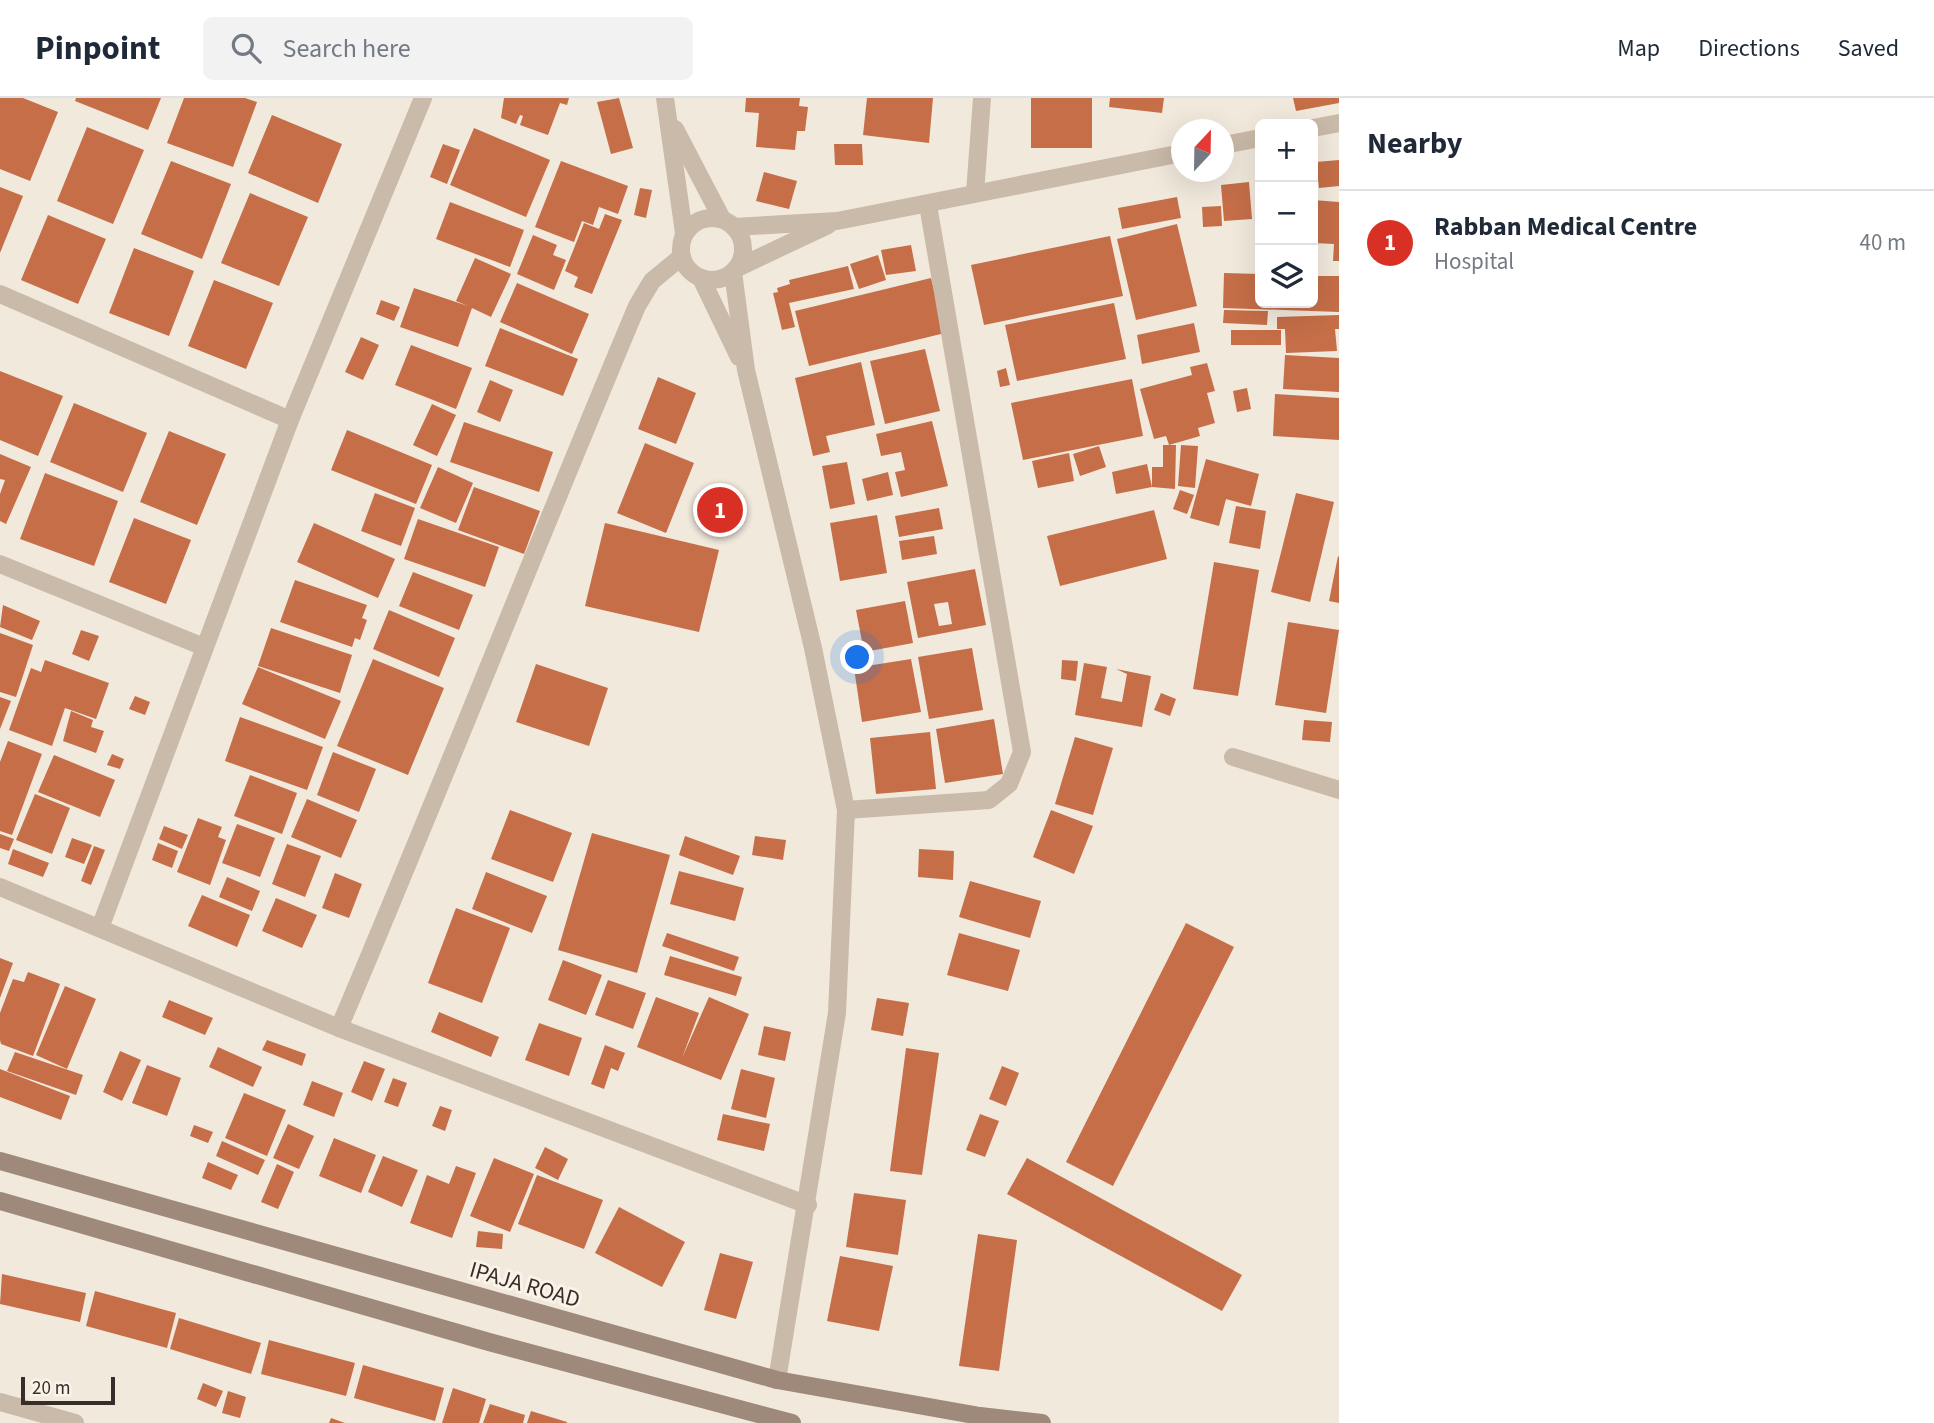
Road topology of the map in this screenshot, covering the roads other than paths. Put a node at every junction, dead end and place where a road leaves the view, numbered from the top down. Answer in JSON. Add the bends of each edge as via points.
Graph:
{"nodes":[{"id":1,"x":422,"y":98,"type":"edge"},
{"id":2,"x":665,"y":98,"type":"edge"},
{"id":3,"x":982,"y":98,"type":"edge"},
{"id":4,"x":668,"y":117,"type":"junction"},
{"id":5,"x":1339,"y":123,"type":"edge"},
{"id":6,"x":1318,"y":127,"type":"edge"},
{"id":7,"x":1255,"y":139,"type":"edge"},
{"id":8,"x":1234,"y":143,"type":"edge"},
{"id":9,"x":1171,"y":155,"type":"edge"},
{"id":10,"x":975,"y":193,"type":"junction"},
{"id":11,"x":928,"y":205,"type":"junction"},
{"id":12,"x":837,"y":221,"type":"junction"},
{"id":13,"x":728,"y":223,"type":"junction"},
{"id":14,"x":684,"y":233,"type":"junction"},
{"id":15,"x":681,"y":257,"type":"junction"},
{"id":16,"x":735,"y":270,"type":"junction"},
{"id":17,"x":701,"y":278,"type":"junction"},
{"id":18,"x":0,"y":295,"type":"edge"},
{"id":19,"x":746,"y":370,"type":"junction"},
{"id":20,"x":290,"y":420,"type":"junction"},
{"id":21,"x":0,"y":564,"type":"edge"},
{"id":22,"x":204,"y":647,"type":"junction"},
{"id":23,"x":1233,"y":757,"type":"dead end"},
{"id":24,"x":1339,"y":790,"type":"edge"},
{"id":25,"x":846,"y":810,"type":"junction"},
{"id":26,"x":0,"y":887,"type":"edge"},
{"id":27,"x":100,"y":928,"type":"junction"},
{"id":28,"x":339,"y":1028,"type":"junction"},
{"id":29,"x":0,"y":1161,"type":"edge"},
{"id":30,"x":0,"y":1201,"type":"edge"},
{"id":31,"x":808,"y":1205,"type":"junction"},
{"id":32,"x":777,"y":1380,"type":"junction"},
{"id":33,"x":0,"y":1402,"type":"edge"},
{"id":34,"x":75,"y":1423,"type":"edge"},
{"id":35,"x":792,"y":1423,"type":"edge"},
{"id":36,"x":1042,"y":1423,"type":"edge"}],
"edges":[{"from":1,"to":20,"type":"street"},
{"from":2,"to":4,"type":"street"},
{"from":3,"to":10,"type":"street"},
{"from":4,"to":13,"type":"street"},
{"from":4,"to":14,"type":"street"},
{"from":5,"to":6,"type":"street"},
{"from":7,"to":8,"type":"street"},
{"from":9,"to":10,"type":"street"},
{"from":10,"to":11,"type":"street"},
{"from":11,"to":12,"type":"street"},
{"from":11,"to":25,"type":"street","via":[[1022,752],[1009,784],[989,800]]},
{"from":12,"to":13,"type":"street"},
{"from":12,"to":16,"type":"street"},
{"from":13,"to":14,"type":"street","via":[[708,218],[694,222]]},
{"from":13,"to":16,"type":"street","via":[[742,246]]},
{"from":14,"to":15,"type":"street"},
{"from":15,"to":17,"type":"street"},
{"from":15,"to":28,"type":"street","via":[[652,281],[637,306]]},
{"from":16,"to":17,"type":"street","via":[[712,280]]},
{"from":16,"to":19,"type":"street"},
{"from":17,"to":19,"type":"street"},
{"from":18,"to":20,"type":"street"},
{"from":19,"to":25,"type":"street","via":[[813,648]]},
{"from":20,"to":22,"type":"street"},
{"from":21,"to":22,"type":"street"},
{"from":22,"to":27,"type":"street"},
{"from":23,"to":24,"type":"street"},
{"from":25,"to":31,"type":"street","via":[[837,1013]]},
{"from":26,"to":27,"type":"street"},
{"from":27,"to":28,"type":"street"},
{"from":28,"to":31,"type":"street"},
{"from":29,"to":32,"type":"main road","name":"IPAJA ROAD"},
{"from":30,"to":35,"type":"main road","via":[[489,1342]]},
{"from":31,"to":32,"type":"street"},
{"from":32,"to":36,"type":"main road","name":"IPAJA ROAD"},
{"from":33,"to":34,"type":"street"}]}
